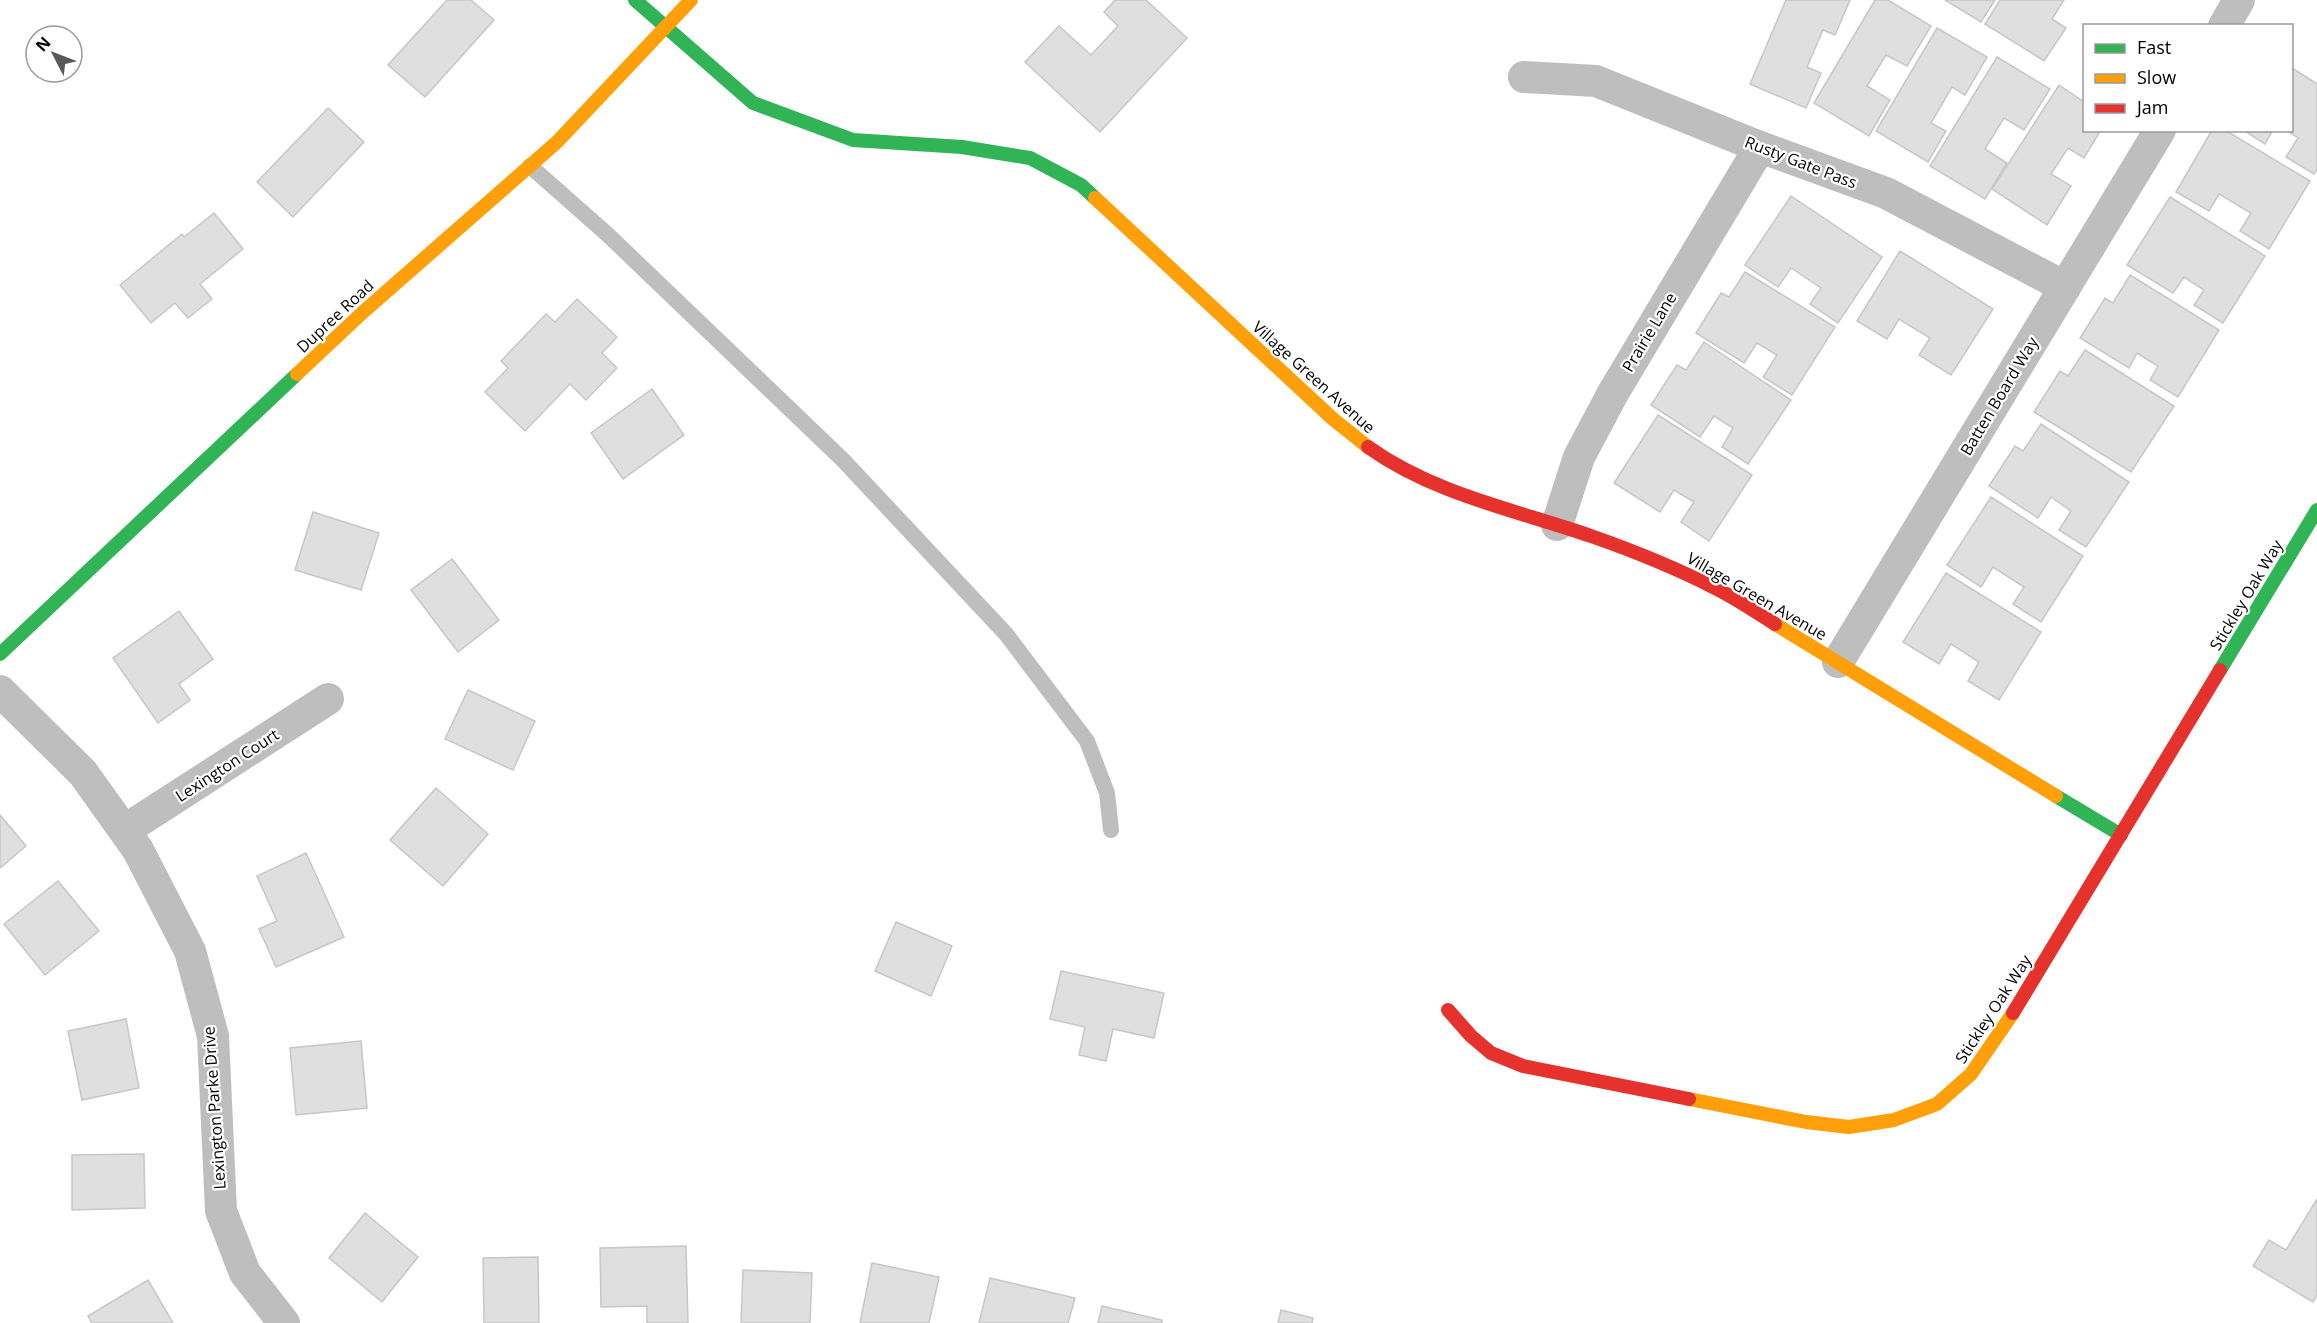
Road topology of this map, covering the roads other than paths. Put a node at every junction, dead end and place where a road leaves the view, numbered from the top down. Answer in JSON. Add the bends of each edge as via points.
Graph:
{"nodes":[{"id":1,"x":635,"y":0,"type":"edge"},
{"id":2,"x":691,"y":0,"type":"edge"},
{"id":3,"x":2239,"y":0,"type":"edge"},
{"id":4,"x":2225,"y":24,"type":"edge"},
{"id":5,"x":666,"y":28,"type":"junction"},
{"id":6,"x":1524,"y":77,"type":"dead end"},
{"id":7,"x":2159,"y":132,"type":"edge"},
{"id":8,"x":1760,"y":147,"type":"junction"},
{"id":9,"x":530,"y":166,"type":"junction"},
{"id":10,"x":2065,"y":287,"type":"junction"},
{"id":11,"x":2317,"y":510,"type":"edge"},
{"id":12,"x":1557,"y":525,"type":"junction"},
{"id":13,"x":0,"y":654,"type":"edge"},
{"id":14,"x":1838,"y":662,"type":"junction"},
{"id":15,"x":0,"y":691,"type":"edge"},
{"id":16,"x":328,"y":699,"type":"dead end"},
{"id":17,"x":125,"y":830,"type":"junction"},
{"id":18,"x":1111,"y":830,"type":"dead end"},
{"id":19,"x":2121,"y":835,"type":"junction"},
{"id":20,"x":1448,"y":1010,"type":"dead end"},
{"id":21,"x":284,"y":1323,"type":"edge"}],
"edges":[{"from":1,"to":5,"type":"street","name":"Village Green Avenue"},
{"from":2,"to":5,"type":"street","name":"Dupree Road"},
{"from":3,"to":4,"type":"street"},
{"from":5,"to":9,"type":"street","name":"Dupree Road"},
{"from":5,"to":12,"type":"street","name":"Village Green Avenue","via":[[753,103],[853,140],[962,147],[1030,158],[1081,185],[1370,449],[1409,473],[1449,490]]},
{"from":6,"to":8,"type":"street","name":"Rusty Gate Pass","via":[[1596,81]]},
{"from":7,"to":10,"type":"street","name":"Batten Board Way"},
{"from":8,"to":10,"type":"street","name":"Rusty Gate Pass","via":[[1886,193]]},
{"from":8,"to":12,"type":"street","name":"Prairie Lane","via":[[1613,393],[1579,457]]},
{"from":9,"to":13,"type":"street","name":"Dupree Road","via":[[362,313]]},
{"from":9,"to":18,"type":"lane","via":[[607,234],[843,460],[1006,634],[1087,741],[1107,793]]},
{"from":10,"to":14,"type":"street","name":"Batten Board Way"},
{"from":11,"to":19,"type":"street","name":"Stickley Oak Way"},
{"from":12,"to":14,"type":"street","name":"Village Green Avenue","via":[[1677,568]]},
{"from":14,"to":19,"type":"street","name":"Village Green Avenue"},
{"from":15,"to":17,"type":"street","name":"Lexington Parke Drive","via":[[83,773]]},
{"from":16,"to":17,"type":"street","name":"Lexington Court"},
{"from":17,"to":21,"type":"street","name":"Lexington Parke Drive","via":[[190,951],[213,1036],[221,1211],[245,1273]]},
{"from":19,"to":20,"type":"street","name":"Stickley Oak Way","via":[[2000,1036],[1971,1074],[1937,1104],[1894,1120],[1849,1126],[1806,1122],[1523,1066],[1491,1053]]}]}
